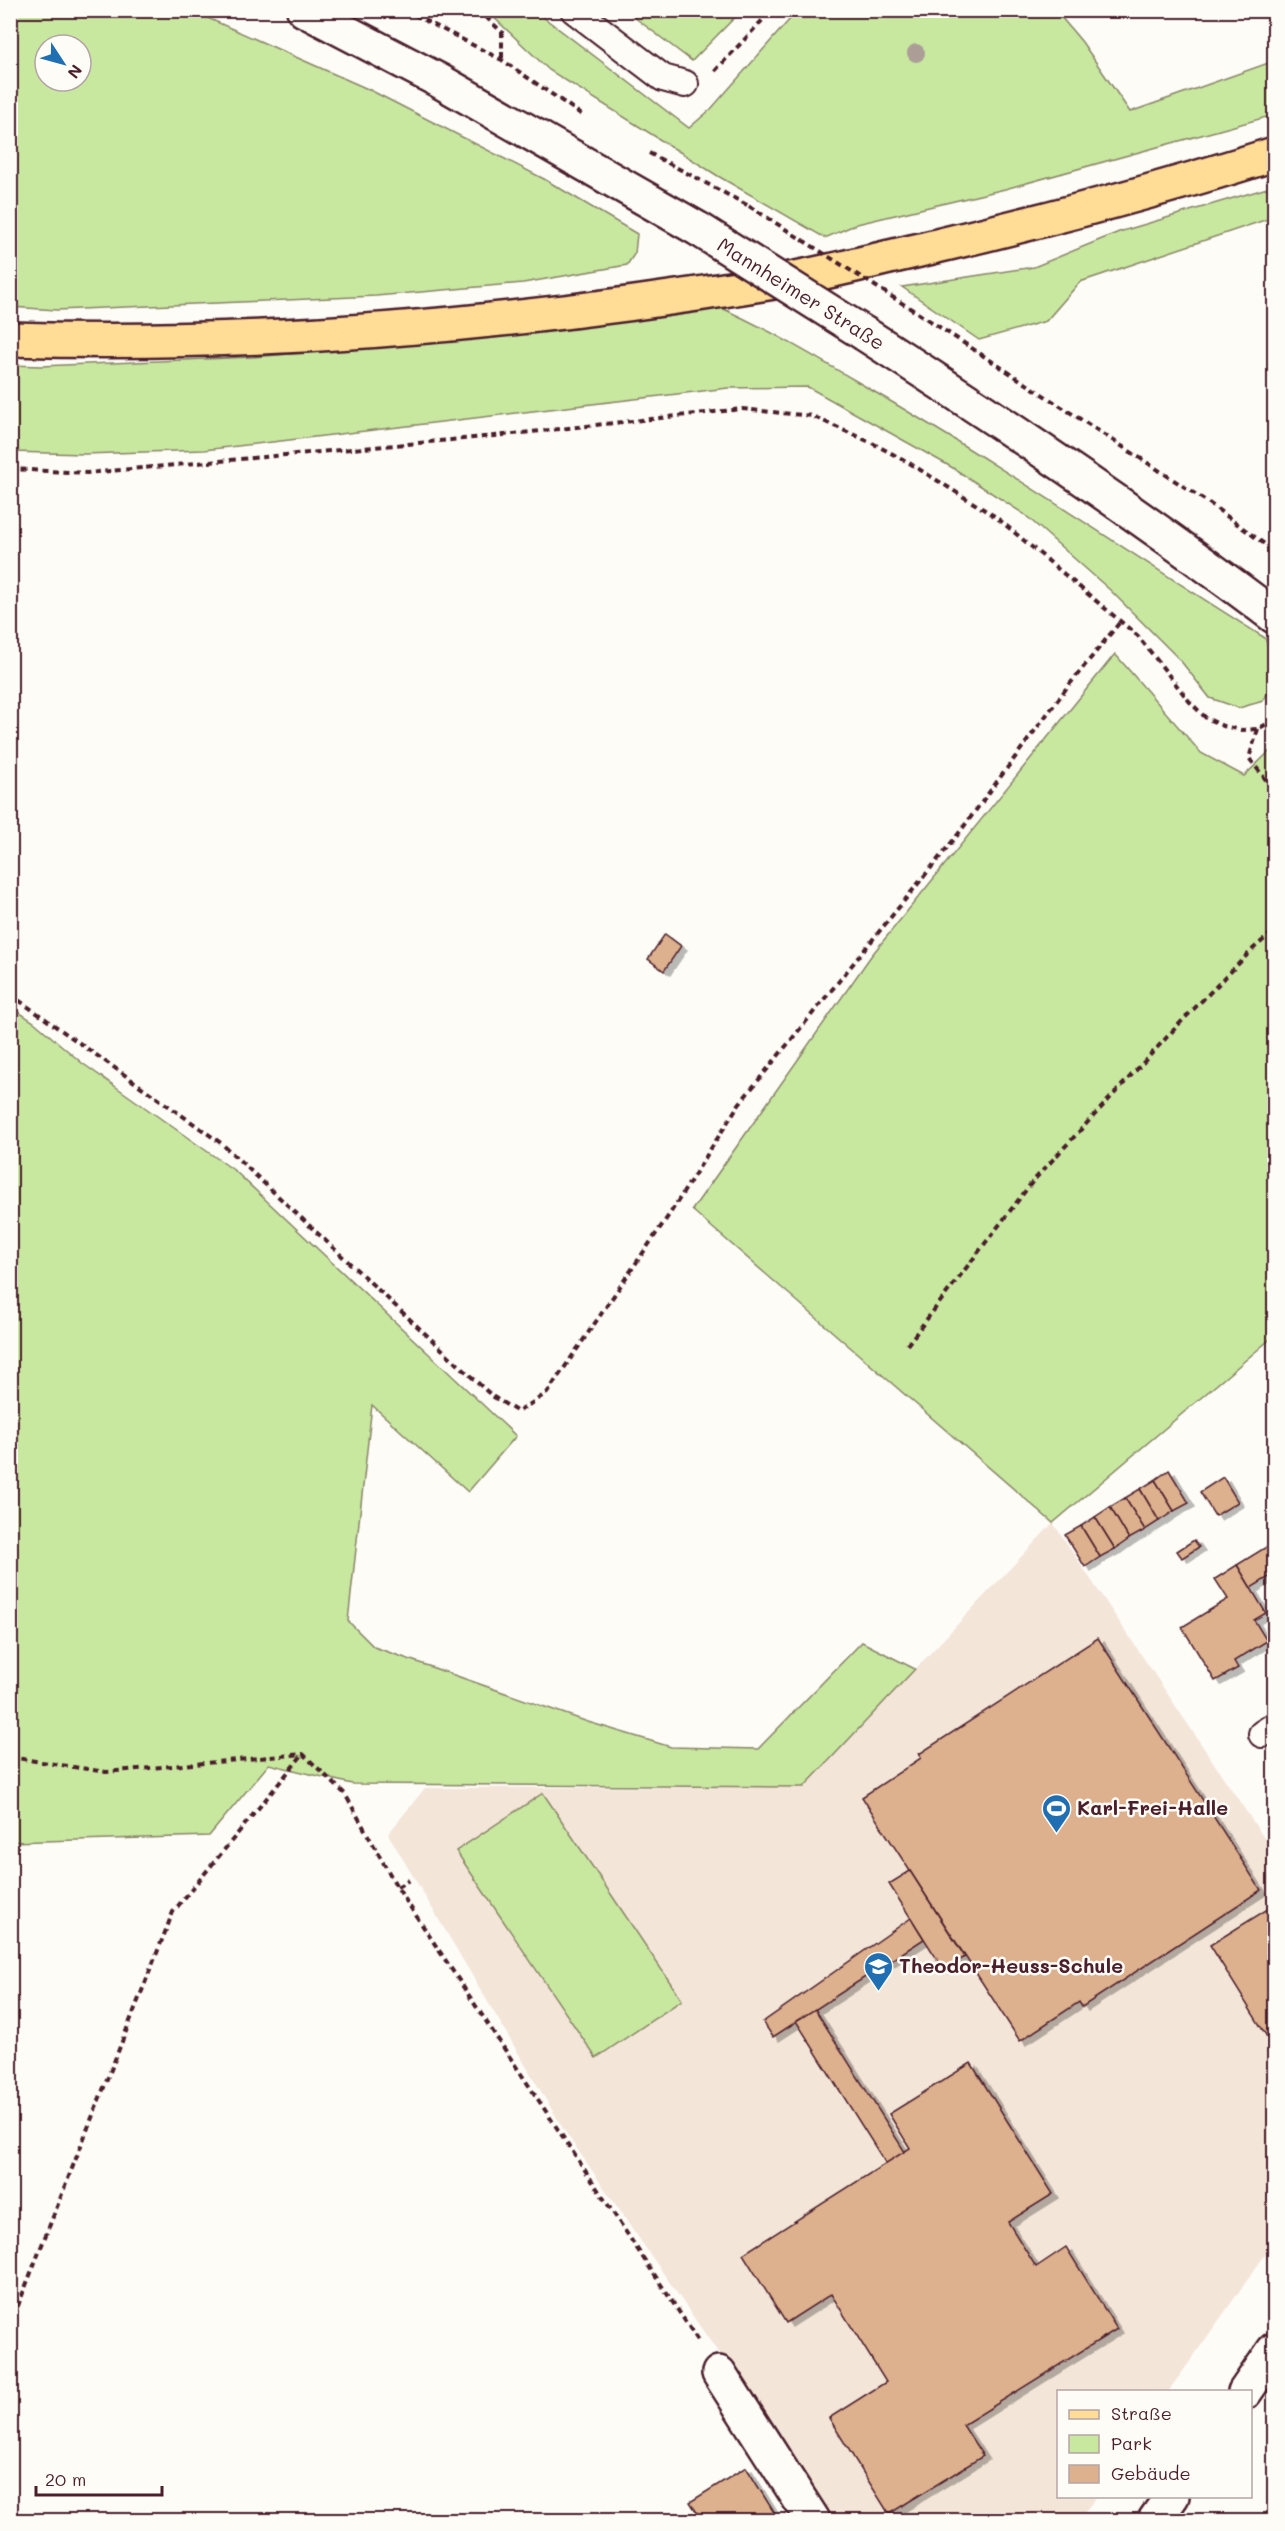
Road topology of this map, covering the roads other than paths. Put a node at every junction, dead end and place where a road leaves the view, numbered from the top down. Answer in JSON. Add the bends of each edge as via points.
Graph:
{"nodes":[{"id":1,"x":304,"y":10,"type":"edge"},
{"id":2,"x":574,"y":10,"type":"edge"},
{"id":3,"x":685,"y":84,"type":"road end"},
{"id":4,"x":1275,"y":154,"type":"edge"},
{"id":5,"x":10,"y":339,"type":"edge"},
{"id":6,"x":1275,"y":616,"type":"edge"},
{"id":7,"x":1275,"y":2350,"type":"edge"},
{"id":8,"x":719,"y":2373,"type":"road end"},
{"id":9,"x":1246,"y":2390,"type":"edge"},
{"id":10,"x":1171,"y":2498,"type":"edge"},
{"id":11,"x":813,"y":2520,"type":"edge"},
{"id":12,"x":1155,"y":2520,"type":"edge"}],
"edges":[{"from":1,"to":6,"type":"street","name":"Mannheimer Straße","bridge":true,"via":[[438,81],[700,230],[1022,435]]},
{"from":2,"to":3,"type":"lane","via":[[663,78]]},
{"from":4,"to":5,"type":"main road","via":[[1077,212],[771,283],[520,318],[365,331],[124,343]]},
{"from":7,"to":9,"type":"street"},
{"from":8,"to":11,"type":"street"},
{"from":10,"to":12,"type":"street"}]}
